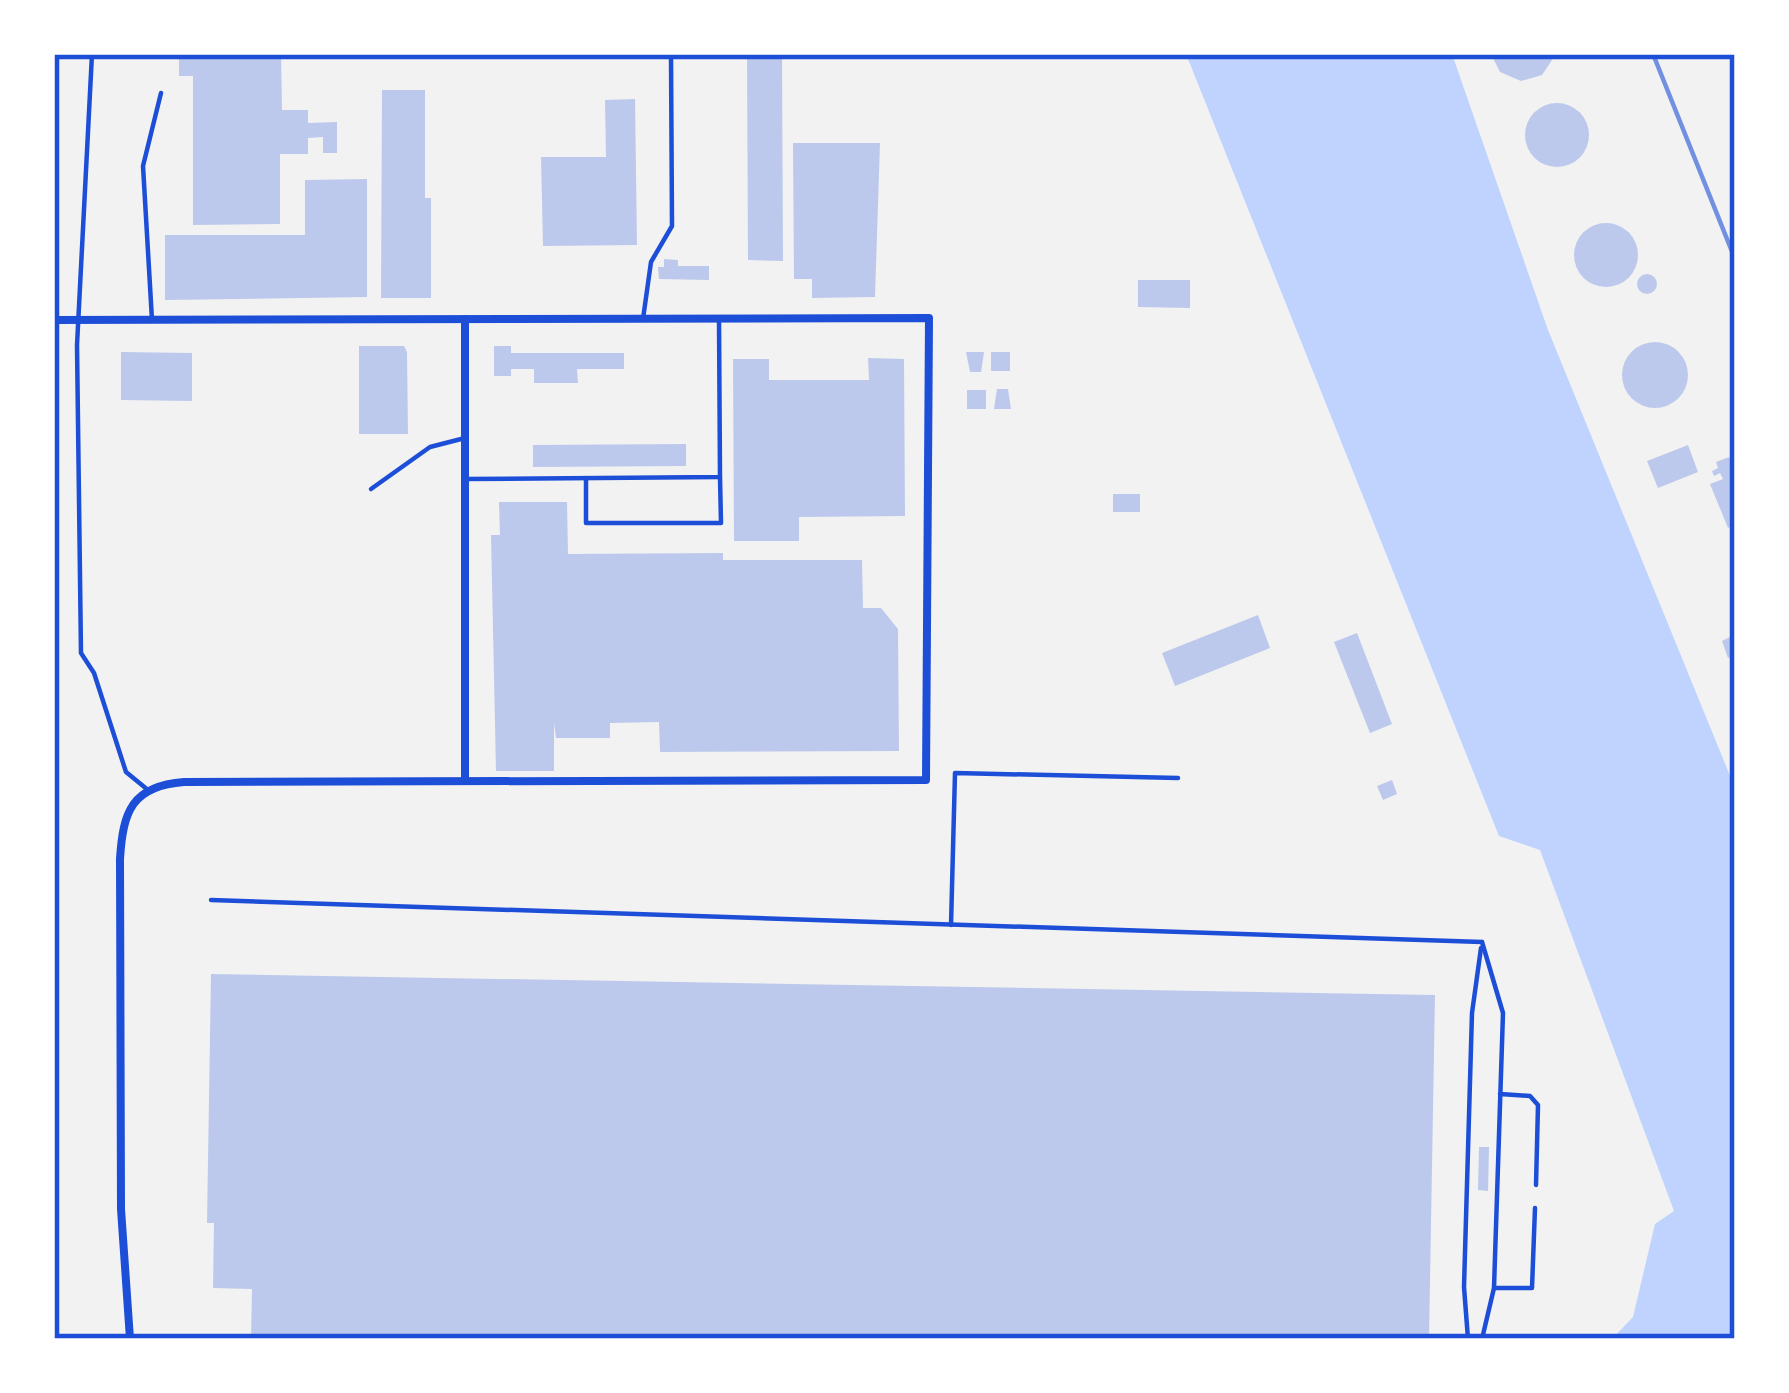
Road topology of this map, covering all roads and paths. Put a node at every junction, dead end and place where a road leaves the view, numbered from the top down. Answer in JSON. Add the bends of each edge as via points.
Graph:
{"nodes":[{"id":1,"x":92,"y":54,"type":"edge"},
{"id":2,"x":671,"y":54,"type":"edge"},
{"id":3,"x":161,"y":93,"type":"dead end"},
{"id":4,"x":465,"y":319,"type":"junction"},
{"id":5,"x":643,"y":319,"type":"junction"},
{"id":6,"x":719,"y":319,"type":"junction"},
{"id":7,"x":54,"y":320,"type":"edge"},
{"id":8,"x":77,"y":320,"type":"junction"},
{"id":9,"x":152,"y":320,"type":"junction"},
{"id":10,"x":465,"y":439,"type":"junction"},
{"id":11,"x":720,"y":477,"type":"junction"},
{"id":12,"x":586,"y":478,"type":"junction"},
{"id":13,"x":465,"y":479,"type":"junction"},
{"id":14,"x":371,"y":489,"type":"dead end"},
{"id":15,"x":1178,"y":778,"type":"dead end"},
{"id":16,"x":465,"y":780,"type":"junction"},
{"id":17,"x":148,"y":790,"type":"junction"},
{"id":18,"x":211,"y":900,"type":"dead end"},
{"id":19,"x":951,"y":925,"type":"junction"},
{"id":20,"x":1482,"y":942,"type":"junction"},
{"id":21,"x":1500,"y":1094,"type":"junction"},
{"id":22,"x":1536,"y":1185,"type":"dead end"},
{"id":23,"x":1535,"y":1208,"type":"dead end"},
{"id":24,"x":1494,"y":1288,"type":"junction"},
{"id":25,"x":130,"y":1339,"type":"edge"},
{"id":26,"x":1468,"y":1339,"type":"edge"},
{"id":27,"x":1482,"y":1339,"type":"edge"}],
"edges":[{"from":1,"to":8,"type":"lane"},
{"from":2,"to":5,"type":"lane","via":[[672,226],[651,262]]},
{"from":3,"to":9,"type":"lane","via":[[143,166]]},
{"from":4,"to":5,"type":"street"},
{"from":4,"to":9,"type":"street"},
{"from":4,"to":10,"type":"street"},
{"from":5,"to":6,"type":"street"},
{"from":6,"to":11,"type":"lane"},
{"from":6,"to":16,"type":"street","via":[[929,318],[926,780]]},
{"from":7,"to":8,"type":"street"},
{"from":8,"to":9,"type":"street"},
{"from":8,"to":17,"type":"lane","via":[[81,653],[126,772]]},
{"from":10,"to":13,"type":"street"},
{"from":10,"to":14,"type":"lane","via":[[430,447]]},
{"from":11,"to":12,"type":"lane"},
{"from":11,"to":12,"type":"lane","via":[[721,523],[586,523]]},
{"from":12,"to":13,"type":"lane"},
{"from":13,"to":16,"type":"street"},
{"from":15,"to":19,"type":"lane","via":[[955,773]]},
{"from":16,"to":17,"type":"street","via":[[184,782]]},
{"from":17,"to":25,"type":"street","via":[[128,815],[120,859],[121,1209]]},
{"from":18,"to":19,"type":"lane"},
{"from":19,"to":20,"type":"lane"},
{"from":20,"to":21,"type":"lane","via":[[1503,1013]]},
{"from":20,"to":26,"type":"lane","via":[[1472,1013]]},
{"from":21,"to":22,"type":"lane","via":[[1529,1096],[1538,1105]]},
{"from":21,"to":24,"type":"lane"},
{"from":23,"to":24,"type":"lane","via":[[1532,1288]]},
{"from":24,"to":27,"type":"lane"}]}
